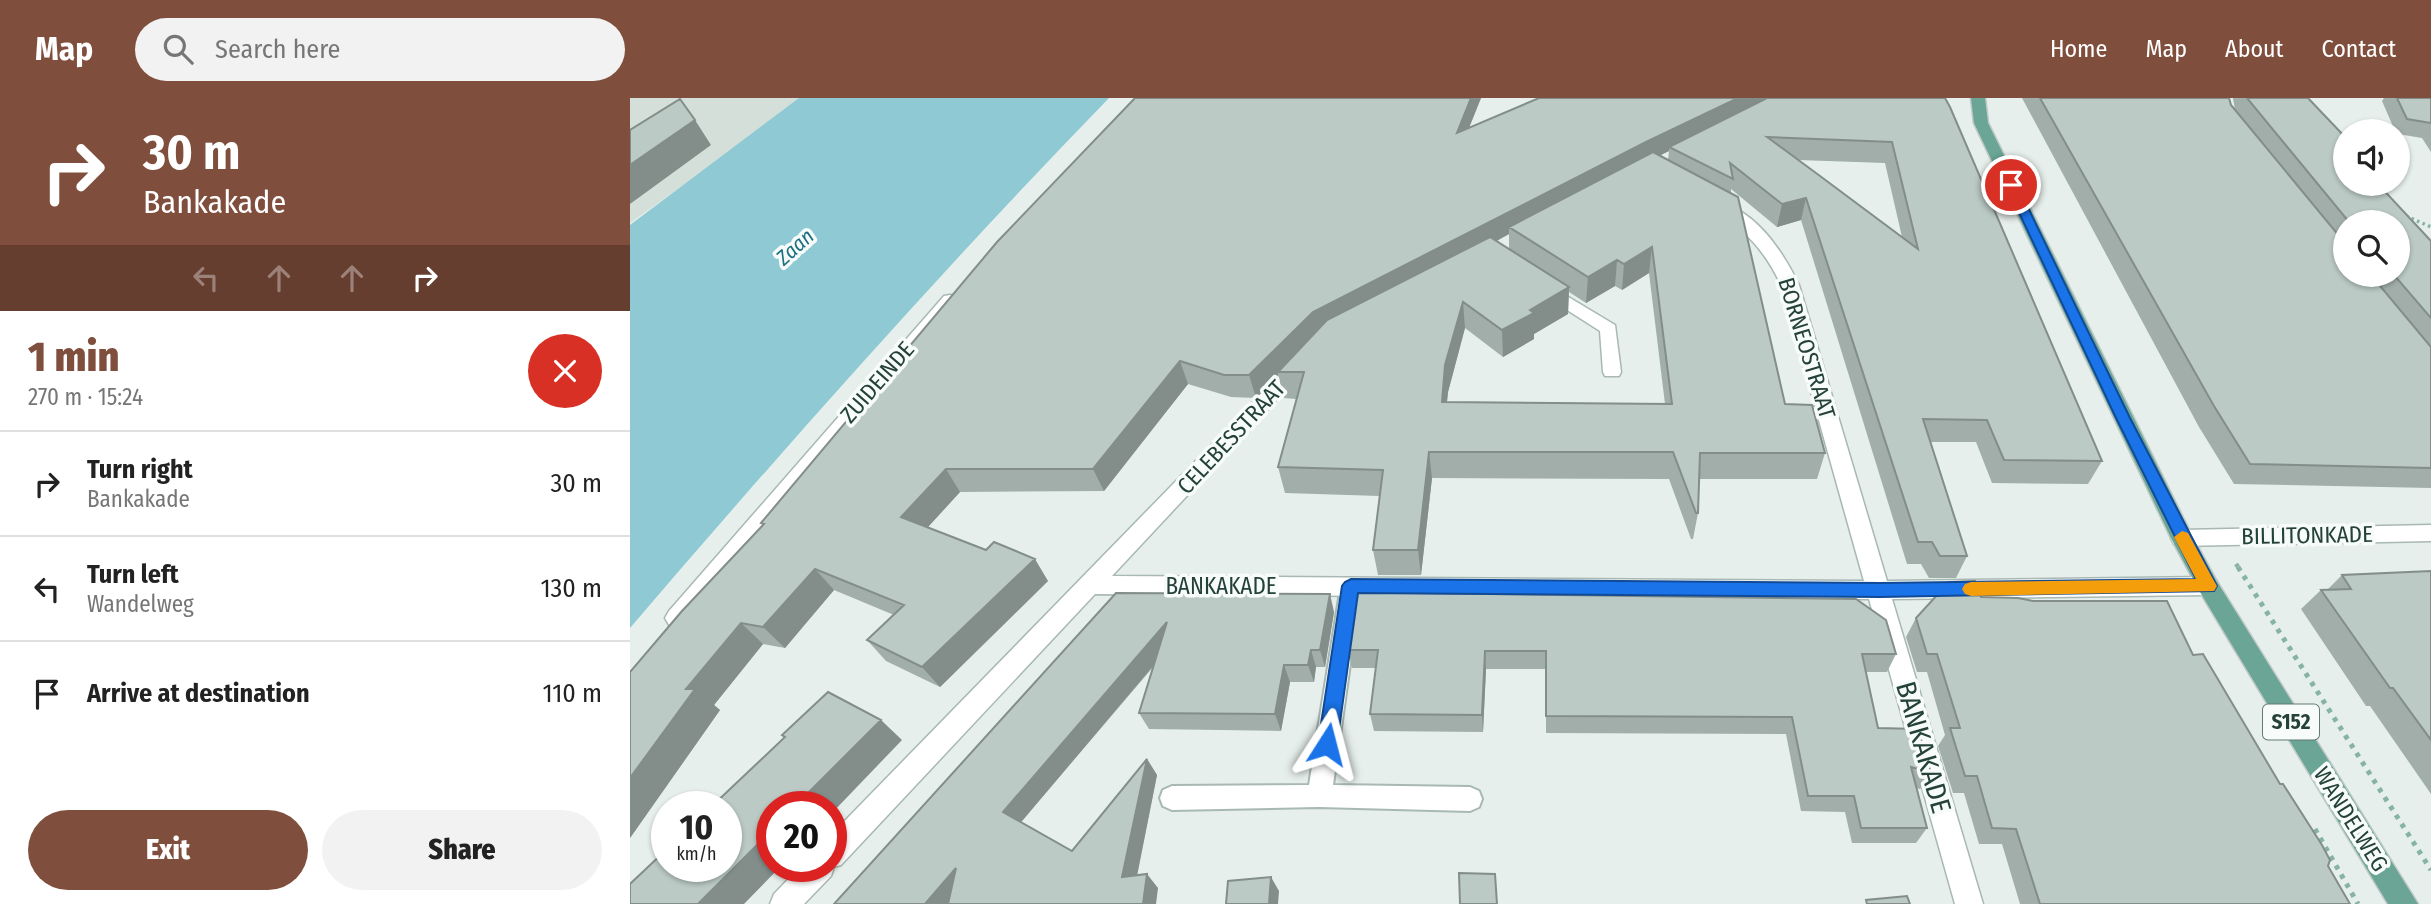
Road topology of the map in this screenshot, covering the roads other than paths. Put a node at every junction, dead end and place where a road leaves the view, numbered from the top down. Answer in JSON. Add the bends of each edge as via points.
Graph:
{"nodes":[{"id":1,"x":1963,"y":98,"type":"edge"},
{"id":2,"x":1978,"y":98,"type":"edge"},
{"id":3,"x":1982,"y":123,"type":"junction"},
{"id":4,"x":1705,"y":200,"type":"edge"},
{"id":5,"x":1534,"y":280,"type":"edge"},
{"id":6,"x":966,"y":283,"type":"edge"},
{"id":7,"x":1317,"y":348,"type":"edge"},
{"id":8,"x":1612,"y":372,"type":"dead end"},
{"id":9,"x":2431,"y":533,"type":"edge"},
{"id":10,"x":2182,"y":538,"type":"junction"},
{"id":11,"x":1091,"y":585,"type":"junction"},
{"id":12,"x":1351,"y":586,"type":"junction"},
{"id":13,"x":2208,"y":586,"type":"junction"},
{"id":14,"x":1880,"y":590,"type":"junction"},
{"id":15,"x":665,"y":634,"type":"edge"},
{"id":16,"x":1320,"y":796,"type":"junction"},
{"id":17,"x":1172,"y":798,"type":"dead end"},
{"id":18,"x":1470,"y":799,"type":"dead end"},
{"id":19,"x":847,"y":838,"type":"edge"},
{"id":20,"x":805,"y":882,"type":"edge"},
{"id":21,"x":784,"y":904,"type":"edge"},
{"id":22,"x":1969,"y":904,"type":"edge"},
{"id":23,"x":2404,"y":904,"type":"edge"}],
"edges":[{"from":1,"to":3,"type":"main road","number":"S152"},
{"from":2,"to":3,"type":"main road","name":"WANDELWEG","number":"S152"},
{"from":3,"to":10,"type":"main road","name":"WANDELWEG","number":"S152"},
{"from":4,"to":14,"type":"street","name":"BORNEOSTRAAT","via":[[1738,217],[1761,236],[1782,267]]},
{"from":5,"to":8,"type":"street","via":[[1609,330]]},
{"from":6,"to":15,"type":"street","name":"ZUIDEINDE","via":[[891,365]]},
{"from":7,"to":11,"type":"street","name":"CELEBESSTRAAT"},
{"from":9,"to":10,"type":"street","name":"BILLITONKADE"},
{"from":10,"to":13,"type":"main road","name":"WANDELWEG","number":"S152"},
{"from":11,"to":12,"type":"street","name":"BANKAKADE"},
{"from":11,"to":19,"type":"street","name":"CELEBESSTRAAT"},
{"from":12,"to":14,"type":"street","name":"BANKAKADE"},
{"from":12,"to":16,"type":"lane"},
{"from":13,"to":14,"type":"street","name":"BANKAKADE"},
{"from":13,"to":23,"type":"main road","name":"WANDELWEG","number":"S152"},
{"from":14,"to":22,"type":"street","name":"BANKAKADE"},
{"from":16,"to":17,"type":"lane"},
{"from":16,"to":18,"type":"lane"},
{"from":20,"to":21,"type":"street"}]}
